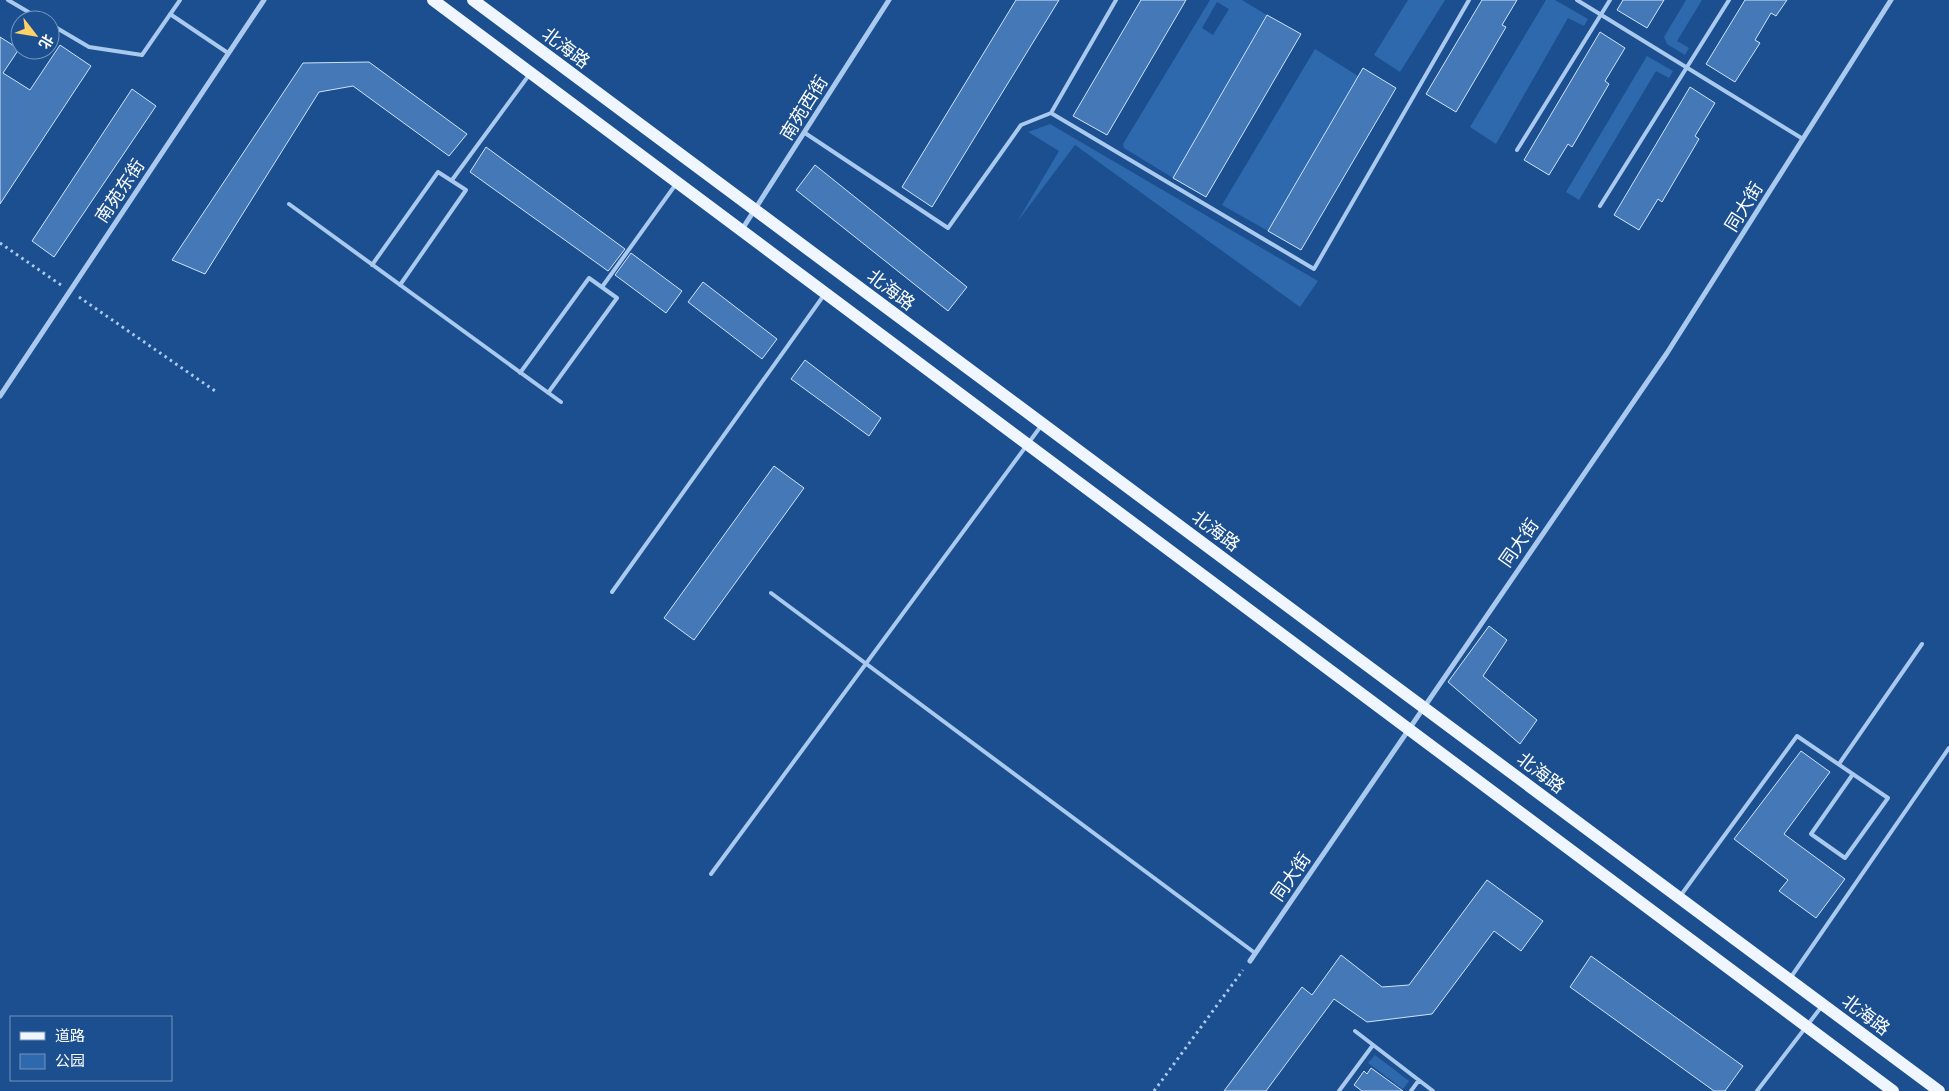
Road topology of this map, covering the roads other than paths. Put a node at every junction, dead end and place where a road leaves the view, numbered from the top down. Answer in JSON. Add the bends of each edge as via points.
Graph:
{"nodes":[{"id":1,"x":8,"y":0,"type":"edge"},
{"id":2,"x":180,"y":0,"type":"edge"},
{"id":3,"x":264,"y":0,"type":"edge"},
{"id":4,"x":433,"y":0,"type":"edge"},
{"id":5,"x":472,"y":0,"type":"edge"},
{"id":6,"x":889,"y":0,"type":"edge"},
{"id":7,"x":1116,"y":0,"type":"edge"},
{"id":8,"x":1469,"y":0,"type":"edge"},
{"id":9,"x":1578,"y":0,"type":"edge"},
{"id":10,"x":1610,"y":0,"type":"edge"},
{"id":11,"x":1729,"y":0,"type":"edge"},
{"id":12,"x":1891,"y":0,"type":"edge"},
{"id":13,"x":25,"y":10,"type":"edge"},
{"id":14,"x":170,"y":14,"type":"junction"},
{"id":15,"x":1601,"y":14,"type":"junction"},
{"id":16,"x":60,"y":30,"type":"edge"},
{"id":17,"x":228,"y":53,"type":"junction"},
{"id":18,"x":1687,"y":67,"type":"junction"},
{"id":19,"x":530,"y":73,"type":"junction"},
{"id":20,"x":1051,"y":113,"type":"junction"},
{"id":21,"x":805,"y":132,"type":"junction"},
{"id":22,"x":1803,"y":138,"type":"junction"},
{"id":23,"x":1517,"y":150,"type":"dead end"},
{"id":24,"x":452,"y":180,"type":"junction"},
{"id":25,"x":677,"y":182,"type":"junction"},
{"id":26,"x":289,"y":204,"type":"dead end"},
{"id":27,"x":1600,"y":206,"type":"dead end"},
{"id":28,"x":755,"y":210,"type":"junction"},
{"id":29,"x":741,"y":231,"type":"junction"},
{"id":30,"x":372,"y":265,"type":"junction"},
{"id":31,"x":400,"y":285,"type":"junction"},
{"id":32,"x":602,"y":287,"type":"junction"},
{"id":33,"x":826,"y":294,"type":"junction"},
{"id":34,"x":520,"y":373,"type":"junction"},
{"id":35,"x":548,"y":393,"type":"junction"},
{"id":36,"x":0,"y":396,"type":"edge"},
{"id":37,"x":561,"y":402,"type":"dead end"},
{"id":38,"x":1042,"y":424,"type":"junction"},
{"id":39,"x":1028,"y":444,"type":"junction"},
{"id":40,"x":612,"y":592,"type":"dead end"},
{"id":41,"x":771,"y":593,"type":"dead end"},
{"id":42,"x":1922,"y":644,"type":"dead end"},
{"id":43,"x":866,"y":663,"type":"junction"},
{"id":44,"x":1423,"y":707,"type":"junction"},
{"id":45,"x":1410,"y":730,"type":"junction"},
{"id":46,"x":1949,"y":748,"type":"edge"},
{"id":47,"x":1839,"y":764,"type":"junction"},
{"id":48,"x":1853,"y":774,"type":"junction"},
{"id":49,"x":710,"y":874,"type":"dead end"},
{"id":50,"x":1679,"y":898,"type":"junction"},
{"id":51,"x":1255,"y":953,"type":"junction"},
{"id":52,"x":1250,"y":961,"type":"road end"},
{"id":53,"x":1789,"y":979,"type":"junction"},
{"id":54,"x":1823,"y":1005,"type":"junction"},
{"id":55,"x":1806,"y":1026,"type":"junction"},
{"id":56,"x":1354,"y":1031,"type":"dead end"},
{"id":57,"x":1373,"y":1045,"type":"junction"},
{"id":58,"x":1419,"y":1080,"type":"junction"},
{"id":59,"x":1339,"y":1091,"type":"edge"},
{"id":60,"x":1411,"y":1091,"type":"edge"},
{"id":61,"x":1433,"y":1091,"type":"edge"},
{"id":62,"x":1758,"y":1091,"type":"edge"},
{"id":63,"x":1893,"y":1091,"type":"edge"},
{"id":64,"x":1939,"y":1091,"type":"edge"}],
"edges":[{"from":1,"to":13,"type":"lane"},
{"from":2,"to":14,"type":"lane"},
{"from":3,"to":17,"type":"street","name":"南苑东街"},
{"from":4,"to":19,"type":"main road"},
{"from":5,"to":28,"type":"main road","name":"北海路"},
{"from":6,"to":21,"type":"street","name":"南苑西街"},
{"from":7,"to":20,"type":"lane"},
{"from":8,"to":20,"type":"lane","via":[[1314,269]]},
{"from":9,"to":15,"type":"lane"},
{"from":10,"to":15,"type":"lane"},
{"from":11,"to":18,"type":"lane"},
{"from":12,"to":22,"type":"street","name":"同大街"},
{"from":14,"to":16,"type":"lane","via":[[142,55],[88,47]]},
{"from":14,"to":17,"type":"lane"},
{"from":15,"to":18,"type":"lane"},
{"from":15,"to":23,"type":"lane"},
{"from":17,"to":36,"type":"street","name":"南苑东街"},
{"from":18,"to":22,"type":"lane"},
{"from":18,"to":27,"type":"lane"},
{"from":19,"to":24,"type":"lane"},
{"from":19,"to":25,"type":"main road"},
{"from":20,"to":21,"type":"lane","via":[[1021,125],[948,228]]},
{"from":21,"to":28,"type":"street","name":"南苑西街"},
{"from":22,"to":44,"type":"street","name":"同大街","via":[[1668,353]]},
{"from":24,"to":30,"type":"lane","via":[[438,172]]},
{"from":24,"to":31,"type":"lane","via":[[466,190]]},
{"from":25,"to":29,"type":"main road"},
{"from":25,"to":32,"type":"lane"},
{"from":26,"to":30,"type":"lane"},
{"from":28,"to":29,"type":"street","name":"南苑西街"},
{"from":28,"to":38,"type":"main road","name":"北海路"},
{"from":29,"to":33,"type":"main road"},
{"from":30,"to":31,"type":"lane"},
{"from":31,"to":34,"type":"lane"},
{"from":32,"to":34,"type":"lane","via":[[589,278]]},
{"from":32,"to":35,"type":"lane","via":[[617,298]]},
{"from":33,"to":39,"type":"main road"},
{"from":33,"to":40,"type":"lane"},
{"from":34,"to":35,"type":"lane"},
{"from":35,"to":37,"type":"lane"},
{"from":38,"to":39,"type":"lane"},
{"from":38,"to":44,"type":"main road","name":"北海路"},
{"from":39,"to":43,"type":"lane"},
{"from":39,"to":45,"type":"main road"},
{"from":41,"to":43,"type":"lane"},
{"from":42,"to":47,"type":"lane"},
{"from":43,"to":49,"type":"lane"},
{"from":43,"to":51,"type":"lane"},
{"from":44,"to":45,"type":"street","name":"同大街"},
{"from":44,"to":50,"type":"main road","name":"北海路"},
{"from":45,"to":51,"type":"street","name":"同大街"},
{"from":45,"to":55,"type":"main road"},
{"from":46,"to":53,"type":"lane"},
{"from":47,"to":48,"type":"lane"},
{"from":47,"to":50,"type":"lane","via":[[1798,736]]},
{"from":48,"to":48,"type":"lane","via":[[1811,834],[1845,858],[1888,798]]},
{"from":50,"to":53,"type":"main road","name":"北海路"},
{"from":51,"to":52,"type":"street","name":"同大街"},
{"from":53,"to":54,"type":"main road","name":"北海路"},
{"from":54,"to":55,"type":"lane"},
{"from":54,"to":64,"type":"main road","name":"北海路"},
{"from":55,"to":62,"type":"lane"},
{"from":55,"to":63,"type":"main road"},
{"from":56,"to":57,"type":"lane"},
{"from":57,"to":58,"type":"lane"},
{"from":57,"to":59,"type":"lane"},
{"from":58,"to":60,"type":"lane"},
{"from":58,"to":61,"type":"lane"}]}
